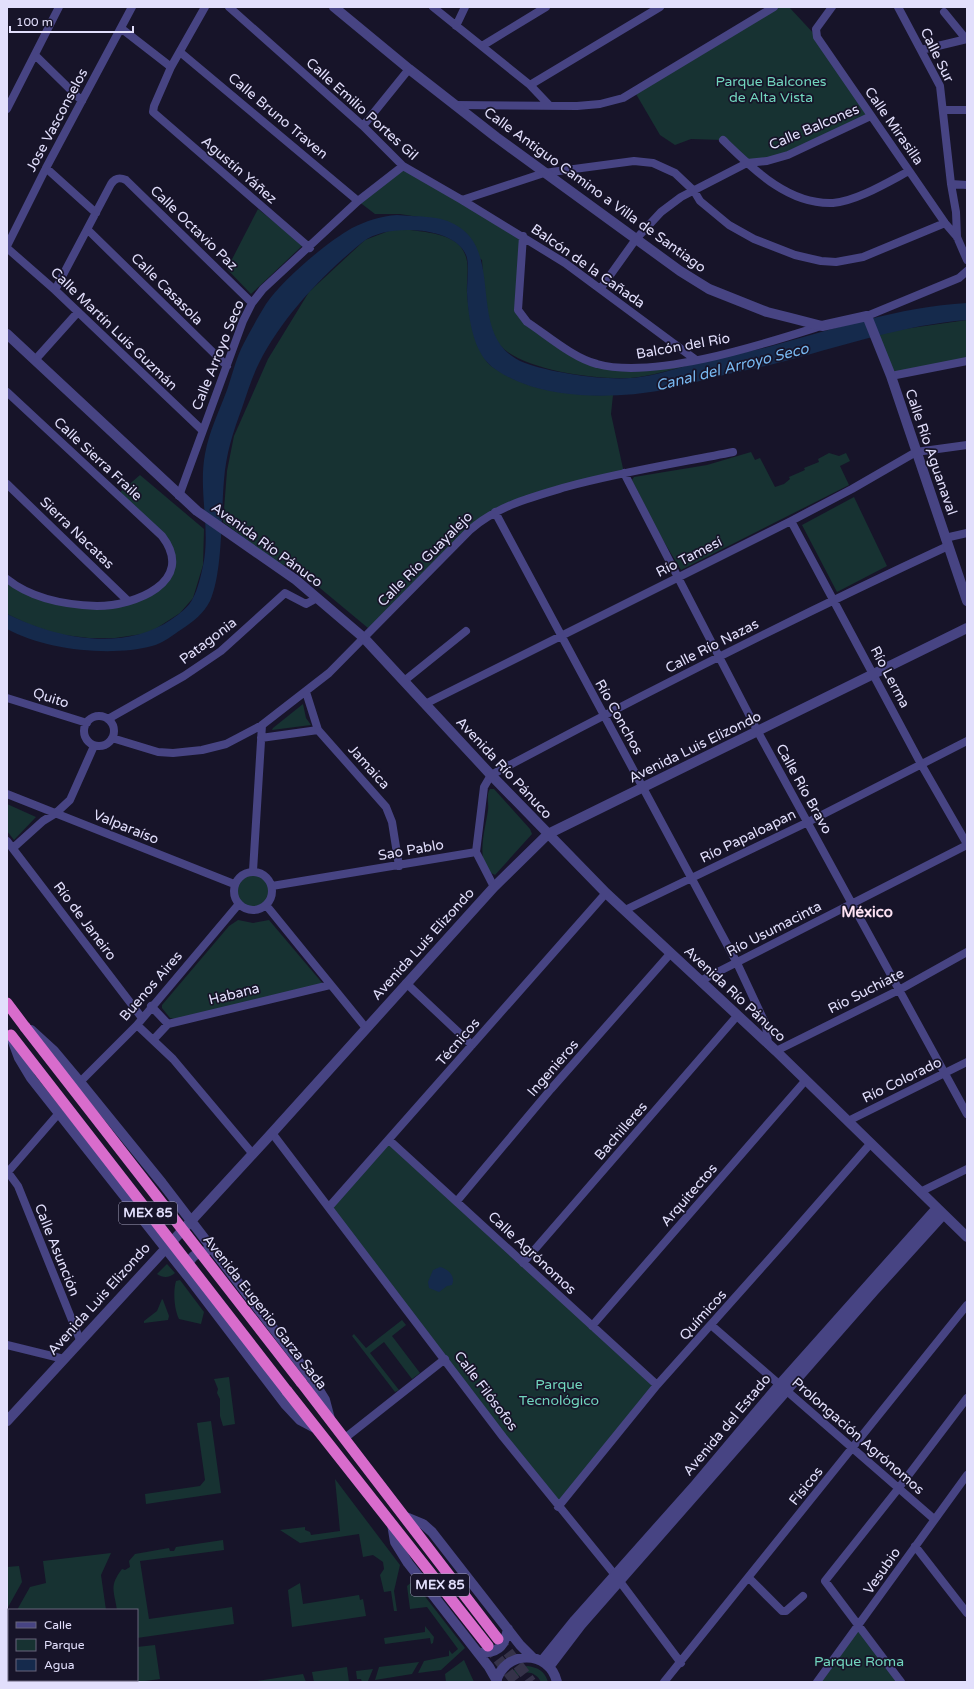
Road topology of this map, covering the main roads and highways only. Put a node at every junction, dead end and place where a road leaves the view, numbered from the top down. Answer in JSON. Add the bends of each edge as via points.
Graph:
{"nodes":[{"id":1,"x":7,"y":1003,"type":"edge"},
{"id":2,"x":9,"y":1032,"type":"edge"},
{"id":3,"x":498,"y":1639,"type":"tunnel mouth"},
{"id":4,"x":488,"y":1646,"type":"tunnel mouth"}],
"edges":[{"from":1,"to":3,"type":"highway","name":"Avenida Eugenio Garza Sada","number":"MEX 85","bridge":true,"via":[[406,1516]]},
{"from":2,"to":4,"type":"highway","number":"MEX 85","bridge":true}]}
